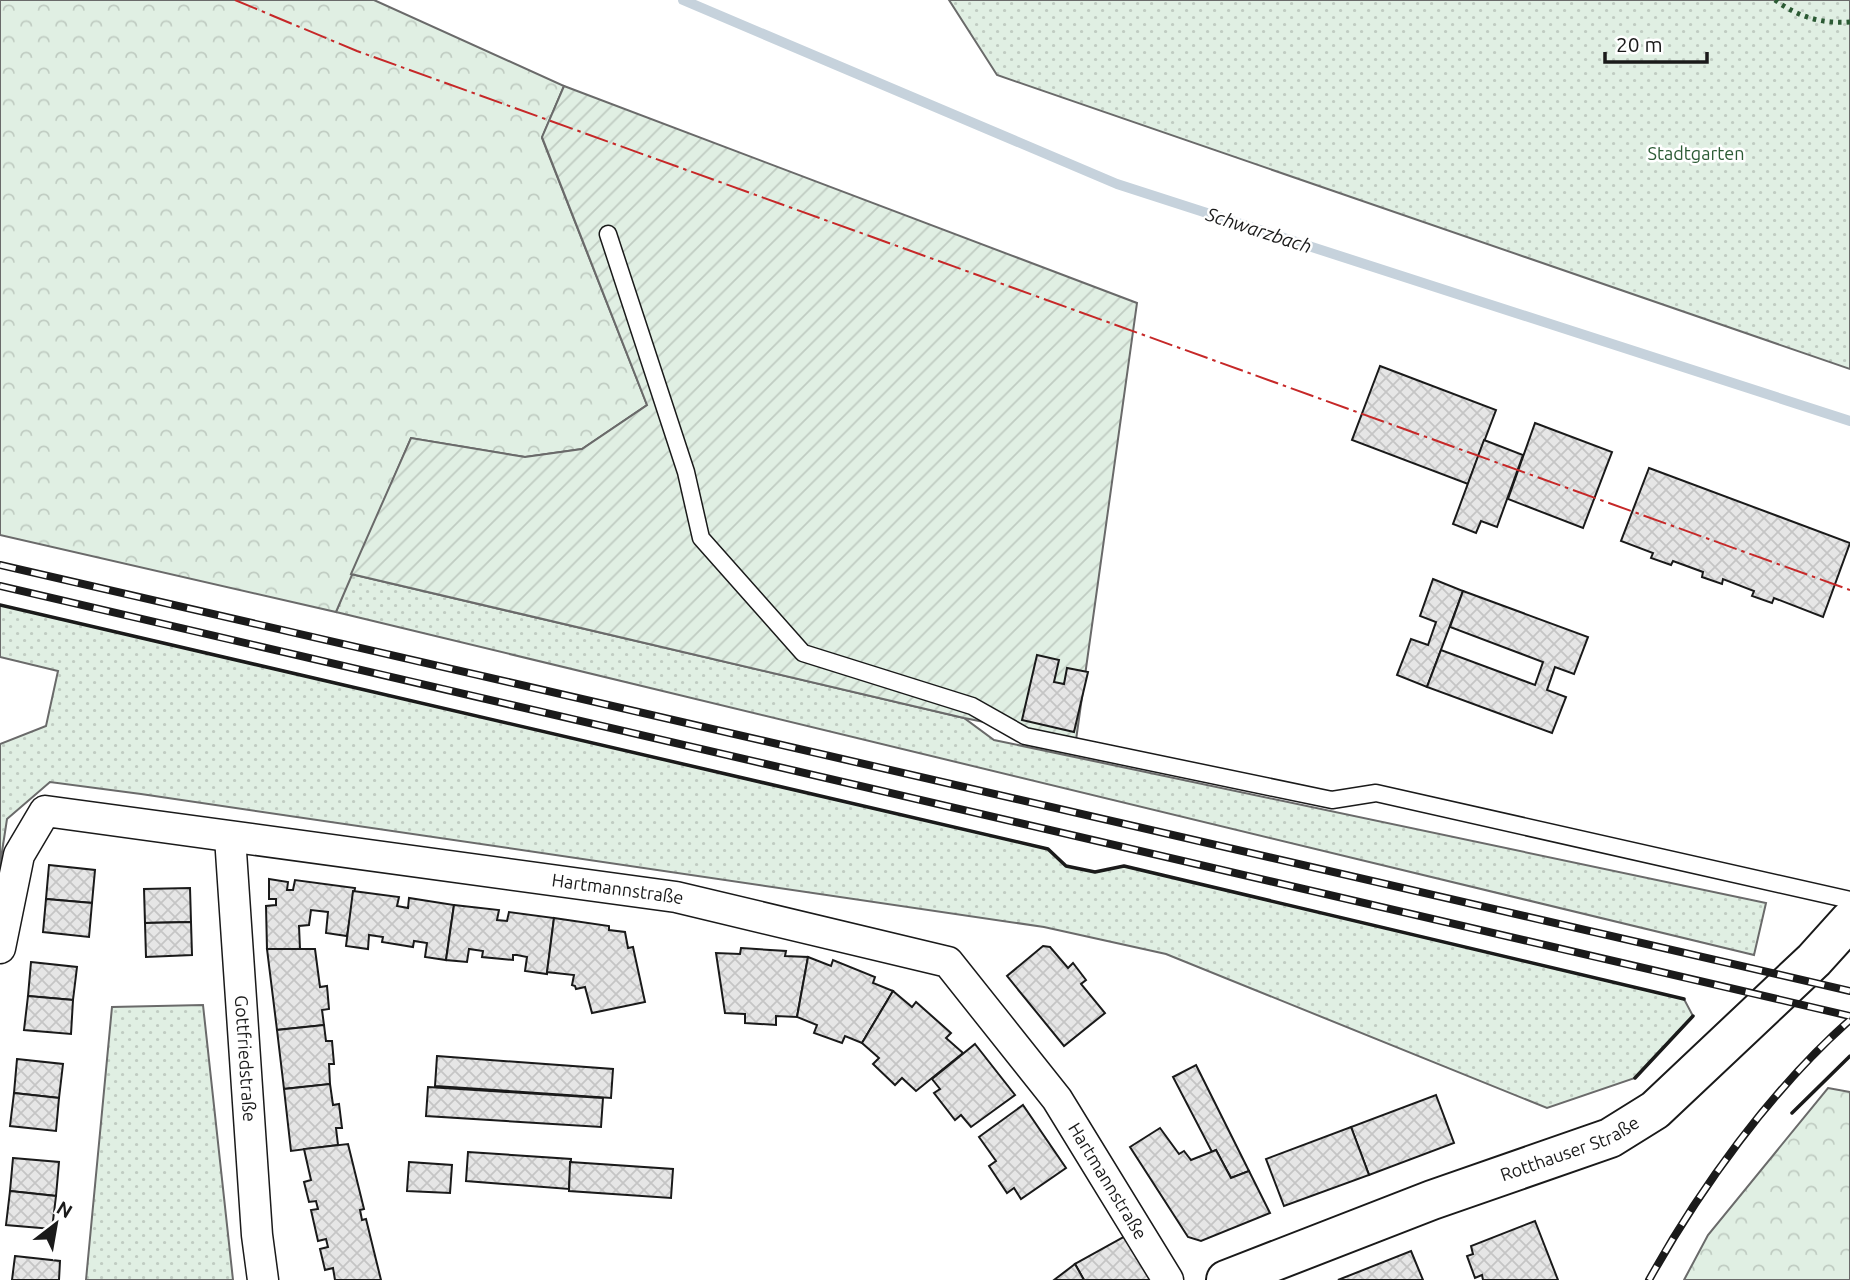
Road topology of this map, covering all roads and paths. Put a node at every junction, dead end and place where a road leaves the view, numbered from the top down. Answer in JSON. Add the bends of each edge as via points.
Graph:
{"nodes":[{"id":1,"x":608,"y":234,"type":"dead end"},
{"id":2,"x":230,"y":837,"type":"junction"},
{"id":3,"x":1850,"y":900,"type":"edge"},
{"id":4,"x":1850,"y":920,"type":"edge"},
{"id":5,"x":0,"y":948,"type":"edge"},
{"id":6,"x":263,"y":1280,"type":"edge"},
{"id":7,"x":1168,"y":1280,"type":"edge"},
{"id":8,"x":1226,"y":1280,"type":"edge"}],
"edges":[{"from":1,"to":3,"type":"lane","via":[[686,472],[701,538],[803,653],[972,706],[1025,736],[1332,800],[1376,793]]},
{"from":2,"to":5,"type":"street","name":"Hartmannstraße","via":[[45,811],[19,855]]},
{"from":2,"to":6,"type":"street","name":"Gottfriedstraße"},
{"from":2,"to":7,"type":"street","name":"Hartmannstraße","via":[[676,897],[948,962],[1057,1099]]},
{"from":4,"to":8,"type":"main road","name":"Rotthauser Straße","via":[[1815,960],[1656,1110],[1610,1138],[1432,1200]]}]}
